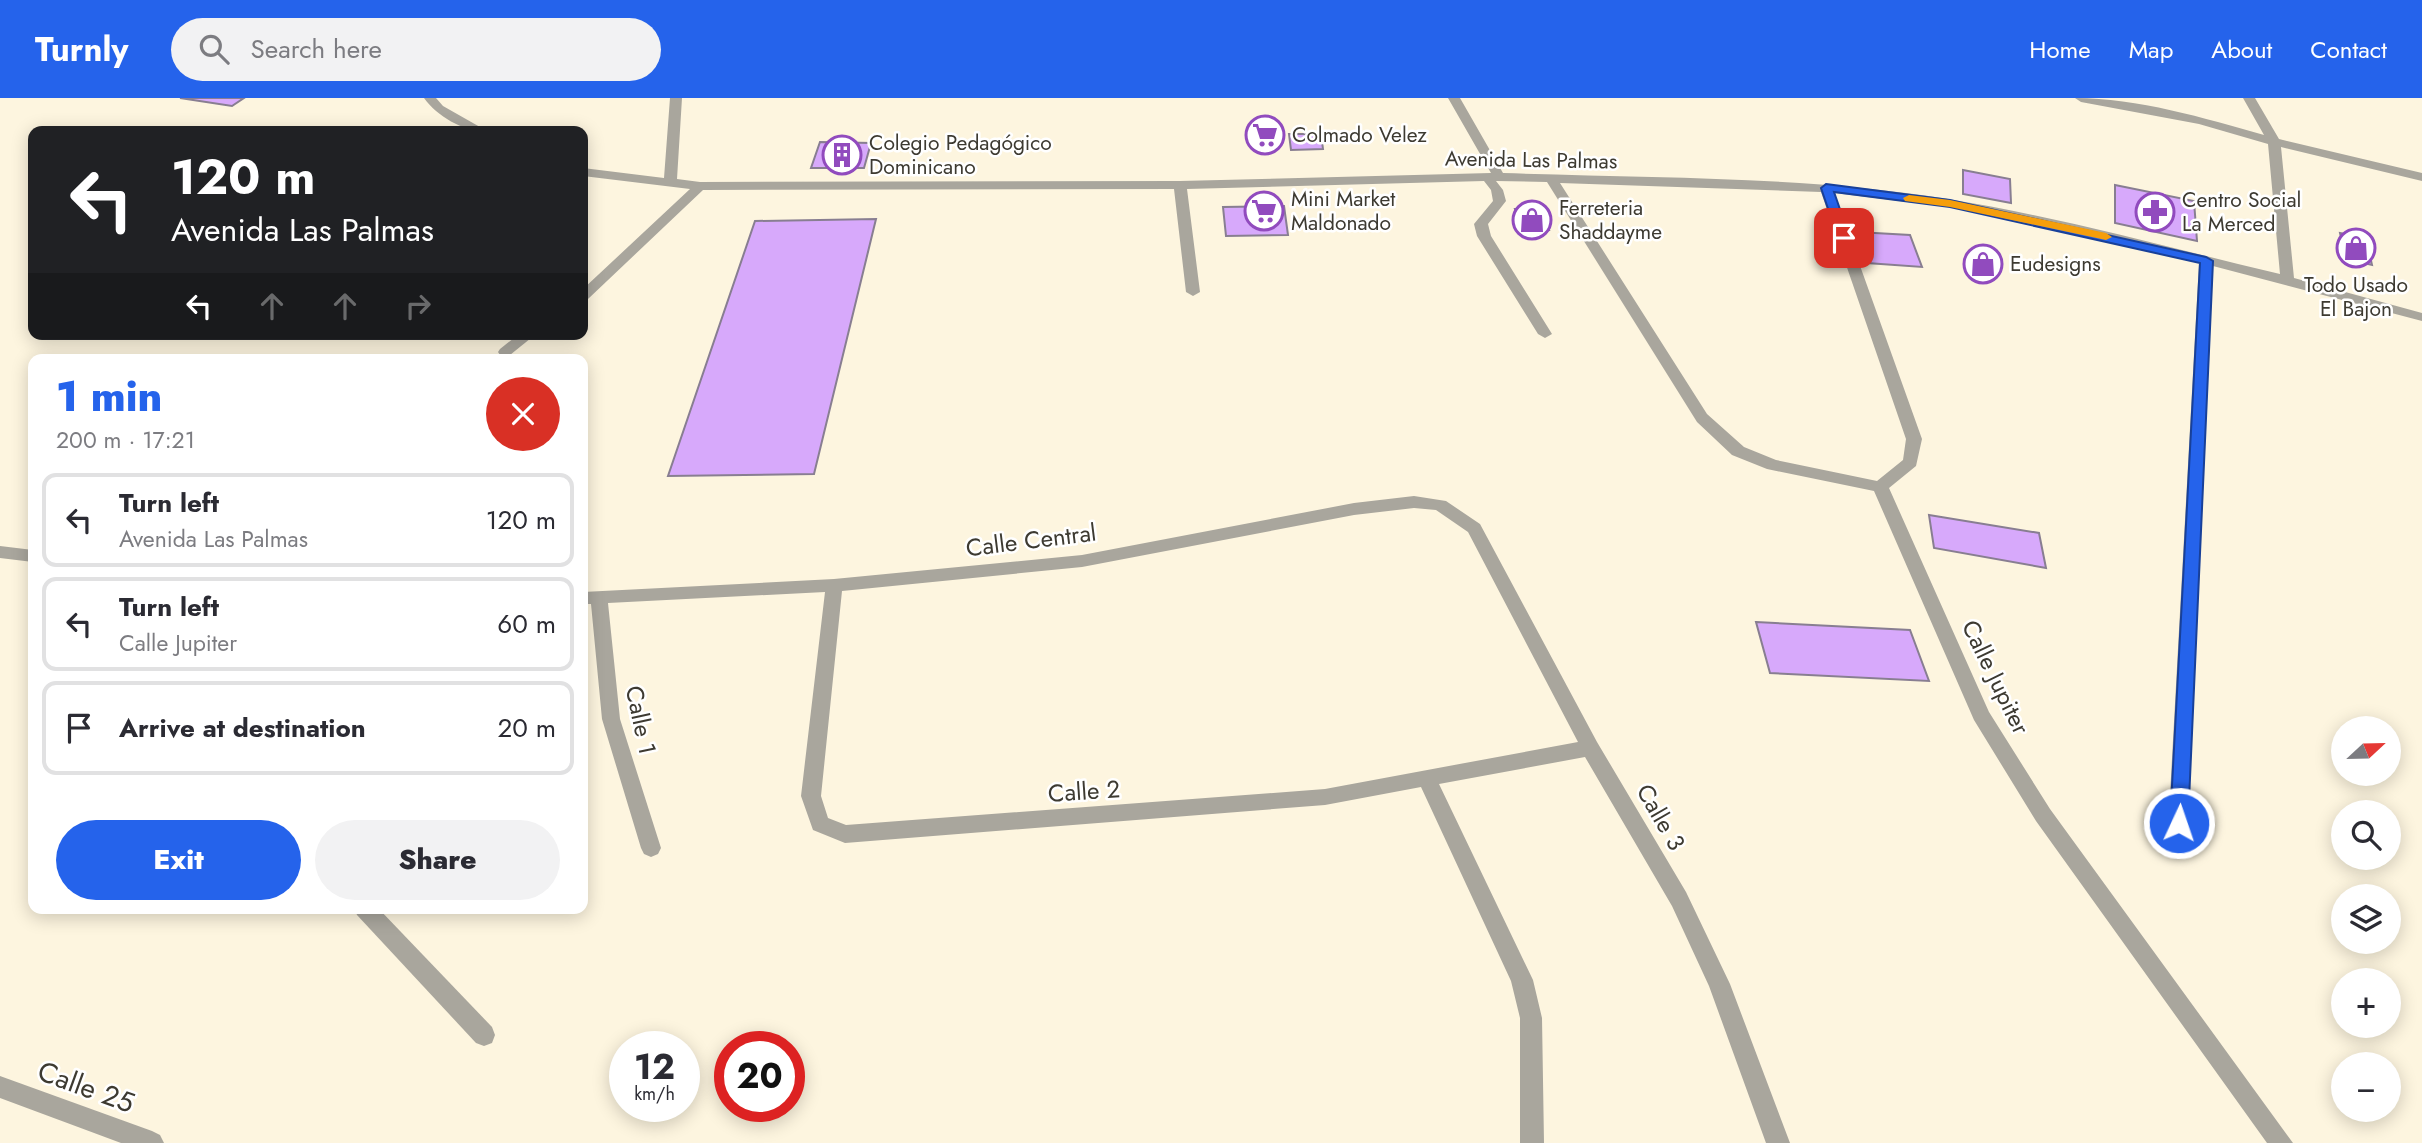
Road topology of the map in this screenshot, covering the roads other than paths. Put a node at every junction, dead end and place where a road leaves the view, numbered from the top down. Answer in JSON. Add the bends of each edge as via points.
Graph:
{"nodes":[{"id":1,"x":430,"y":98,"type":"edge"},
{"id":2,"x":676,"y":98,"type":"edge"},
{"id":3,"x":1454,"y":98,"type":"edge"},
{"id":4,"x":2081,"y":98,"type":"edge"},
{"id":5,"x":2249,"y":98,"type":"edge"},
{"id":6,"x":471,"y":126,"type":"edge"},
{"id":7,"x":2274,"y":142,"type":"junction"},
{"id":8,"x":588,"y":173,"type":"edge"},
{"id":9,"x":1493,"y":177,"type":"junction"},
{"id":10,"x":2422,"y":177,"type":"edge"},
{"id":11,"x":1552,"y":180,"type":"junction"},
{"id":12,"x":670,"y":184,"type":"junction"},
{"id":13,"x":700,"y":186,"type":"junction"},
{"id":14,"x":1180,"y":186,"type":"junction"},
{"id":15,"x":1826,"y":188,"type":"junction"},
{"id":16,"x":2206,"y":261,"type":"junction"},
{"id":17,"x":2287,"y":280,"type":"junction"},
{"id":18,"x":588,"y":291,"type":"edge"},
{"id":19,"x":1193,"y":292,"type":"dead end"},
{"id":20,"x":2422,"y":317,"type":"edge"},
{"id":21,"x":1545,"y":334,"type":"dead end"},
{"id":22,"x":521,"y":340,"type":"edge"},
{"id":23,"x":505,"y":352,"type":"dead end"},
{"id":24,"x":1880,"y":487,"type":"junction"},
{"id":25,"x":1474,"y":528,"type":"joint"},
{"id":26,"x":0,"y":552,"type":"edge"},
{"id":27,"x":28,"y":555,"type":"edge"},
{"id":28,"x":834,"y":586,"type":"junction"},
{"id":29,"x":591,"y":598,"type":"edge"},
{"id":30,"x":1590,"y":748,"type":"junction"},
{"id":31,"x":1426,"y":778,"type":"junction"},
{"id":32,"x":651,"y":848,"type":"dead end"},
{"id":33,"x":2177,"y":850,"type":"dead end"},
{"id":34,"x":370,"y":914,"type":"edge"},
{"id":35,"x":484,"y":1035,"type":"dead end"},
{"id":36,"x":0,"y":1087,"type":"edge"},
{"id":37,"x":152,"y":1143,"type":"edge"},
{"id":38,"x":1532,"y":1143,"type":"edge"},
{"id":39,"x":1778,"y":1143,"type":"edge"},
{"id":40,"x":2281,"y":1143,"type":"edge"}],
"edges":[{"from":1,"to":6,"type":"street","via":[[439,109]]},
{"from":2,"to":12,"type":"street"},
{"from":3,"to":9,"type":"street"},
{"from":4,"to":7,"type":"street","via":[[2201,121]]},
{"from":5,"to":7,"type":"street"},
{"from":7,"to":10,"type":"street"},
{"from":7,"to":17,"type":"street"},
{"from":8,"to":12,"type":"street","name":"Avenida Las Palmas"},
{"from":9,"to":11,"type":"street","name":"Avenida Las Palmas"},
{"from":9,"to":14,"type":"street","name":"Avenida Las Palmas"},
{"from":9,"to":21,"type":"street","via":[[1500,201],[1481,224],[1484,236]]},
{"from":11,"to":15,"type":"street","name":"Avenida Las Palmas"},
{"from":11,"to":24,"type":"street","via":[[1702,418],[1738,451],[1773,465]]},
{"from":12,"to":13,"type":"street","name":"Avenida Las Palmas"},
{"from":13,"to":14,"type":"street","name":"Avenida Las Palmas"},
{"from":13,"to":18,"type":"street"},
{"from":14,"to":19,"type":"street"},
{"from":15,"to":16,"type":"street","name":"Avenida Las Palmas","via":[[1950,203]]},
{"from":15,"to":24,"type":"street","via":[[1914,439],[1910,462]]},
{"from":16,"to":17,"type":"street","name":"Avenida Las Palmas"},
{"from":16,"to":33,"type":"street"},
{"from":17,"to":20,"type":"street","name":"Avenida Las Palmas"},
{"from":22,"to":23,"type":"street"},
{"from":24,"to":40,"type":"street","name":"Calle Jupiter","via":[[1981,715],[2043,815]]},
{"from":25,"to":28,"type":"street","name":"Calle Central","via":[[1440,505],[1414,502],[1354,509],[1082,561]]},
{"from":25,"to":30,"type":"street","name":"Calle 3"},
{"from":26,"to":27,"type":"street"},
{"from":28,"to":29,"type":"street","name":"Calle Central"},
{"from":28,"to":31,"type":"street","name":"Calle 2","via":[[810,796],[820,824],[845,834],[1325,797]]},
{"from":29,"to":32,"type":"street","name":"Calle 1","via":[[611,719]]},
{"from":30,"to":31,"type":"street","name":"Calle 2"},
{"from":30,"to":39,"type":"street","name":"Calle 3","via":[[1679,899],[1719,984]]},
{"from":31,"to":38,"type":"street","via":[[1522,980],[1531,1018]]},
{"from":34,"to":35,"type":"street"},
{"from":36,"to":37,"type":"street","name":"Calle 25"}]}
